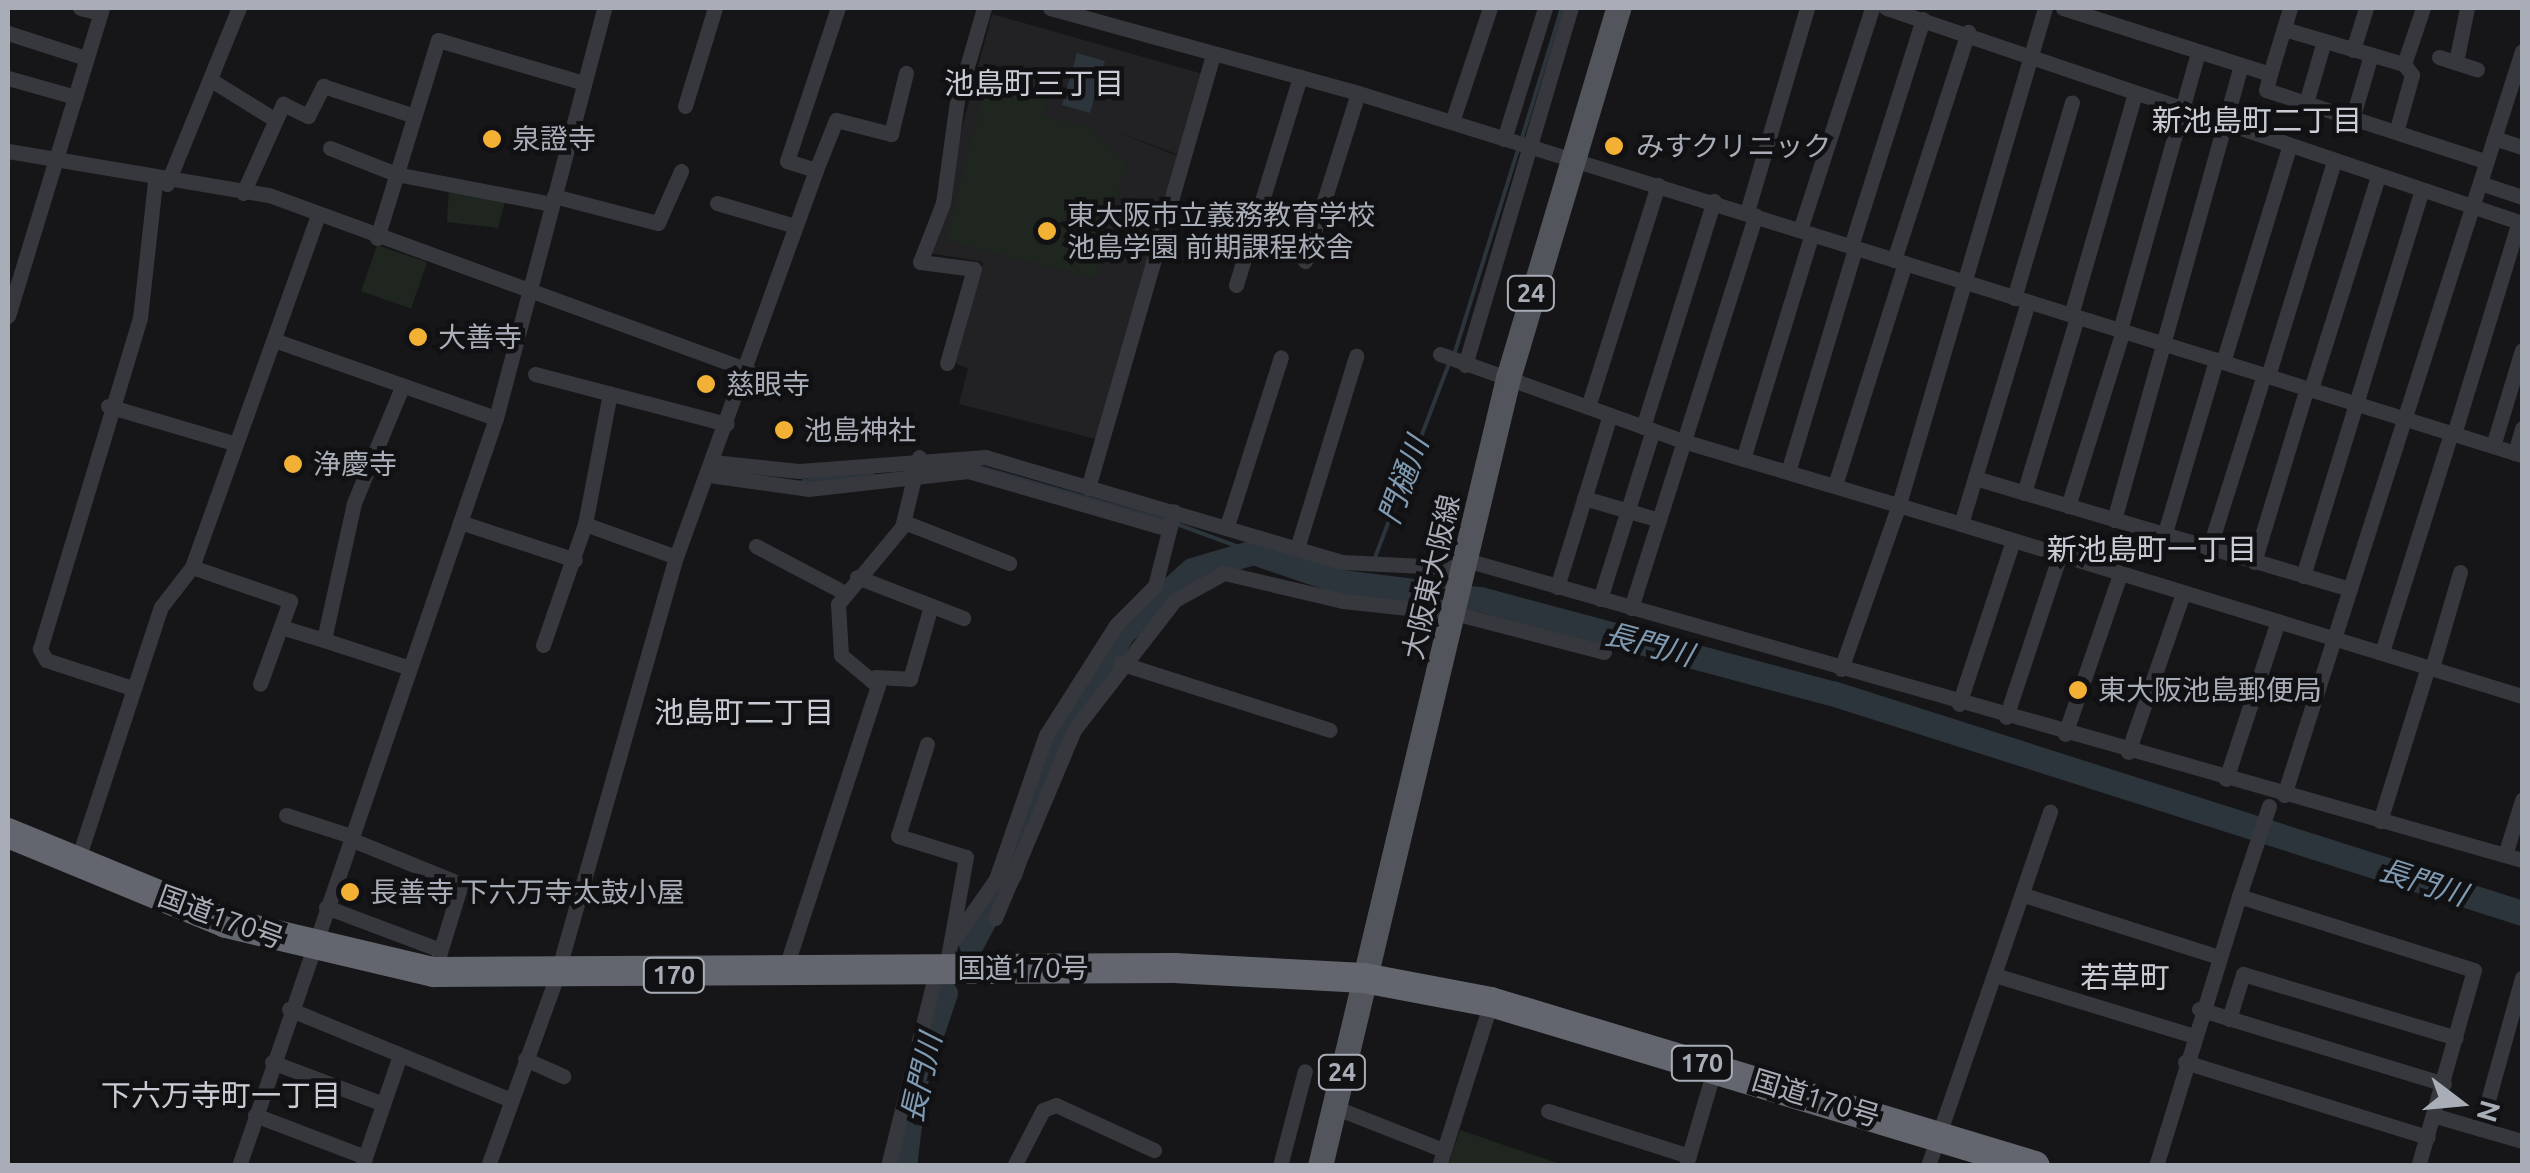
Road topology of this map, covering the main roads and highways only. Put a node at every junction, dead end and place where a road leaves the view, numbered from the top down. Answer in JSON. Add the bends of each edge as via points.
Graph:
{"nodes":[{"id":1,"x":1618,"y":8,"type":"edge"},
{"id":2,"x":8,"y":833,"type":"edge"},
{"id":3,"x":1364,"y":978,"type":"junction"},
{"id":4,"x":1933,"y":1151,"type":"edge"},
{"id":5,"x":1320,"y":1166,"type":"edge"},
{"id":6,"x":2035,"y":1166,"type":"edge"}],
"edges":[{"from":1,"to":3,"type":"main road","name":"大阪東大阪線","number":"24","via":[[1508,378]]},
{"from":2,"to":3,"type":"highway","name":"国道170号","number":"170","via":[[312,948],[556,978],[784,973],[946,959]]},
{"from":3,"to":4,"type":"highway","name":"国道170号","number":"170","via":[[1492,1002],[1715,1067]]},
{"from":3,"to":5,"type":"main road","name":"大阪東大阪線","number":"24"},
{"from":4,"to":6,"type":"highway","name":"国道170号","number":"170"}]}
